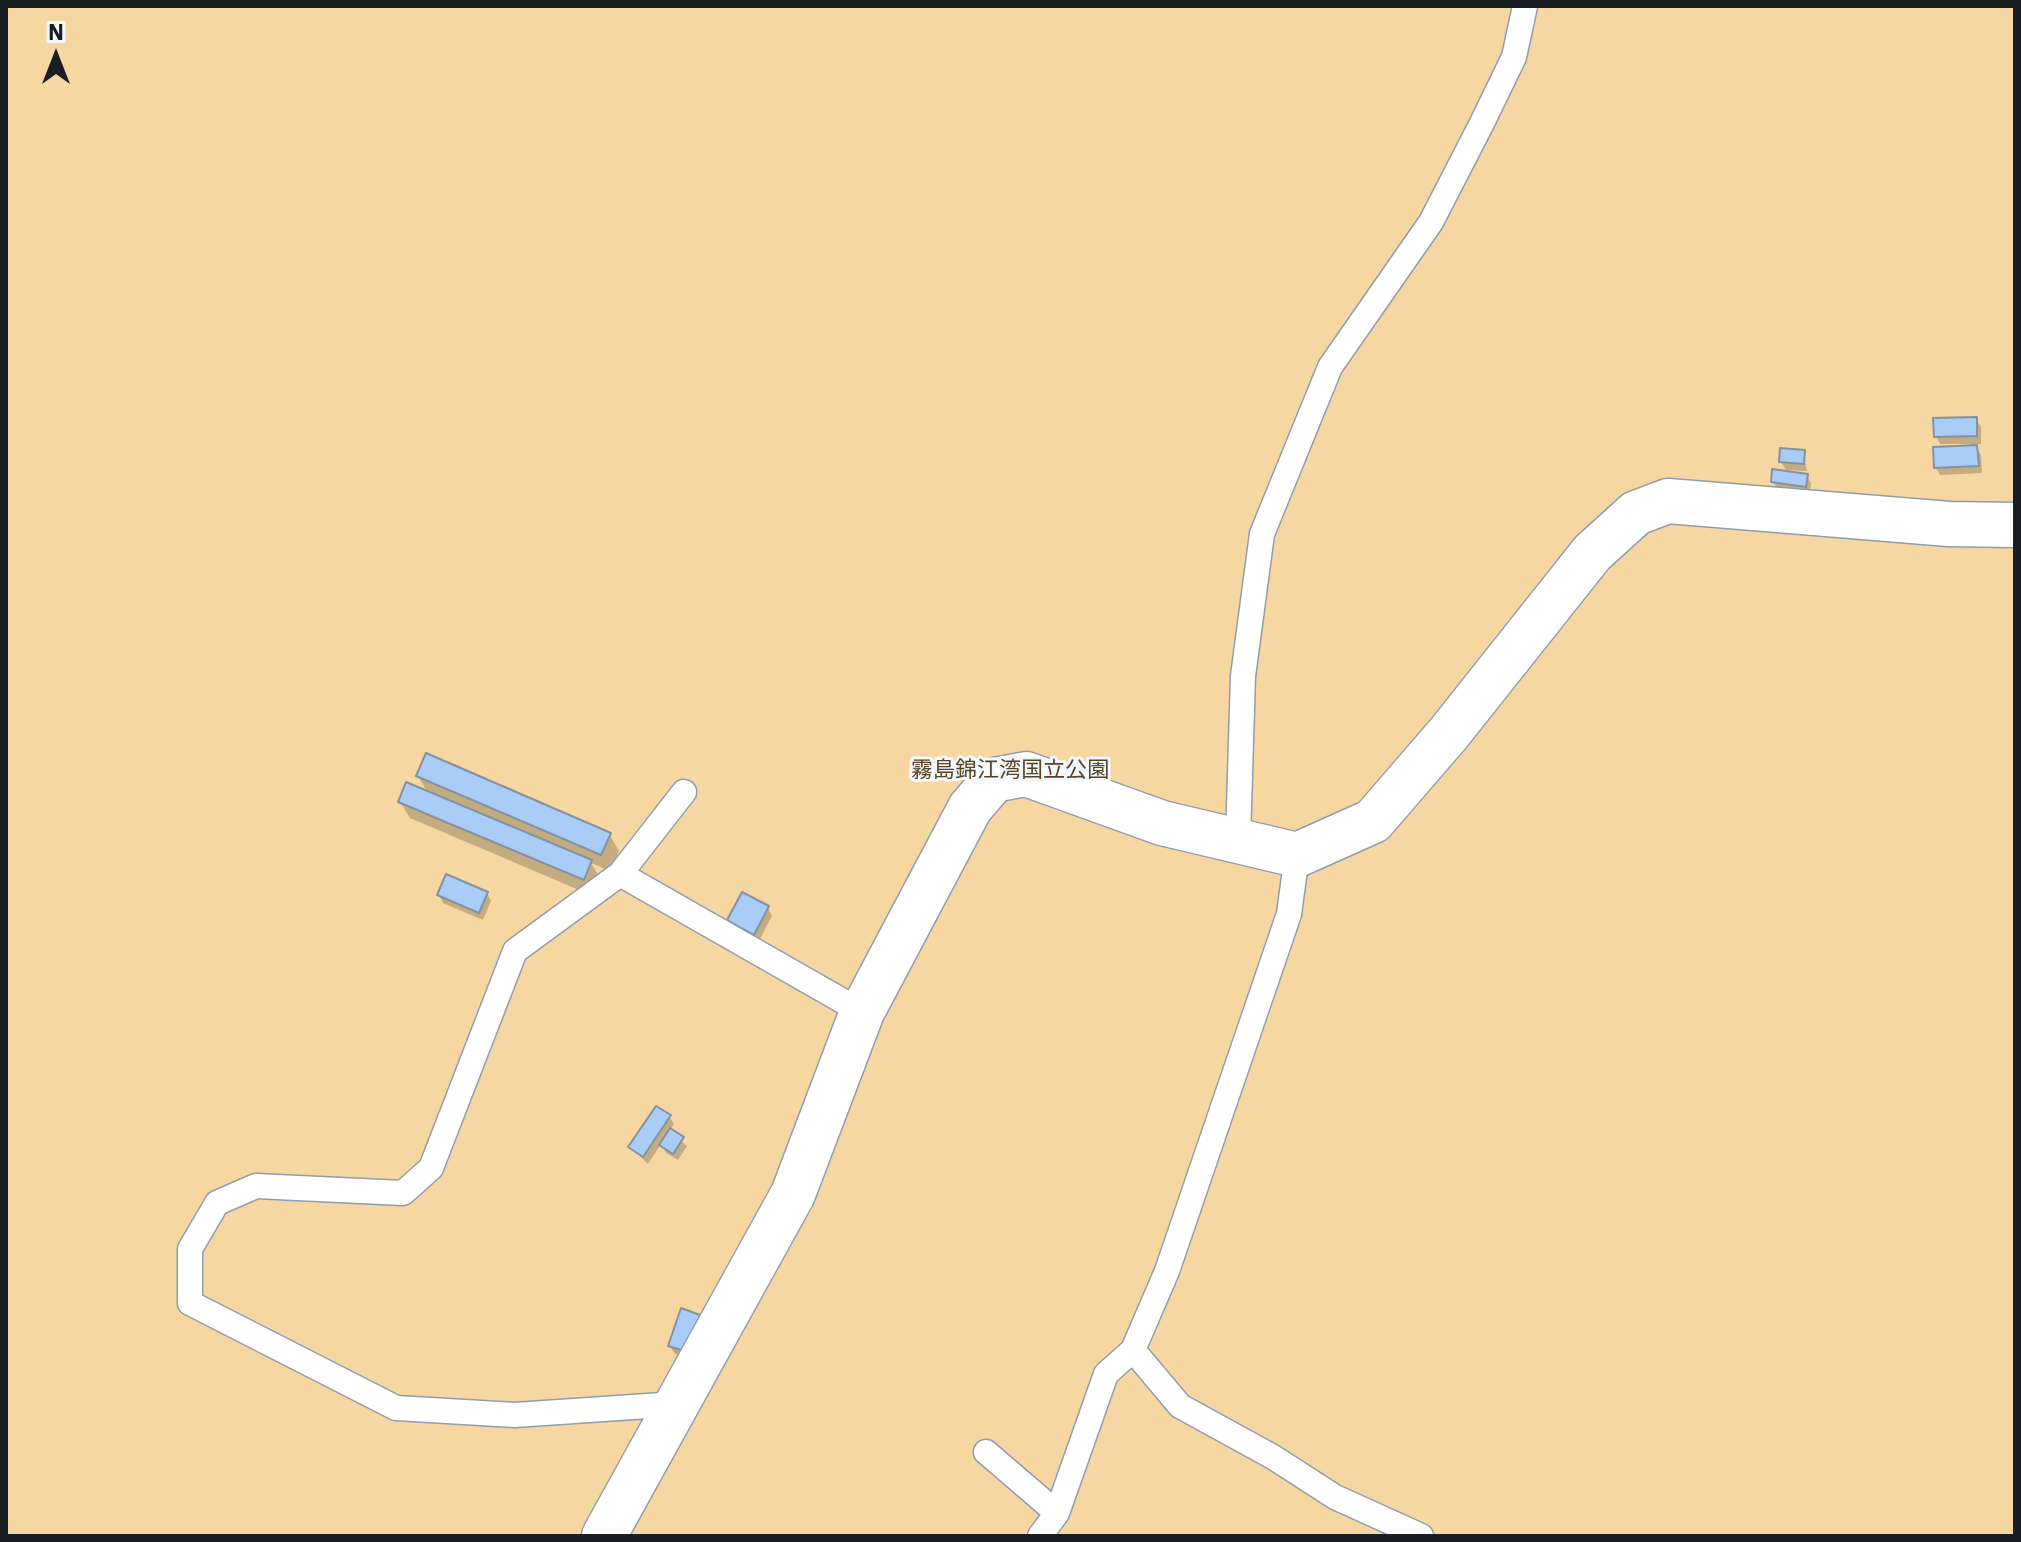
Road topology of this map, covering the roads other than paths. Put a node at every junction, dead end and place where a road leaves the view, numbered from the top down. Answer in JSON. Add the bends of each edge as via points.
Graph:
{"nodes":[{"id":1,"x":1525,"y":6,"type":"edge"},
{"id":2,"x":2015,"y":525,"type":"edge"},
{"id":3,"x":684,"y":792,"type":"dead end"},
{"id":4,"x":1238,"y":840,"type":"junction"},
{"id":5,"x":1297,"y":855,"type":"junction"},
{"id":6,"x":620,"y":874,"type":"junction"},
{"id":7,"x":862,"y":1012,"type":"junction"},
{"id":8,"x":1133,"y":1350,"type":"junction"},
{"id":9,"x":677,"y":1404,"type":"junction"},
{"id":10,"x":986,"y":1452,"type":"dead end"},
{"id":11,"x":1057,"y":1513,"type":"junction"},
{"id":12,"x":604,"y":1536,"type":"edge"},
{"id":13,"x":1040,"y":1536,"type":"edge"},
{"id":14,"x":1421,"y":1536,"type":"edge"}],
"edges":[{"from":1,"to":4,"type":"lane","via":[[1514,57],[1481,125],[1431,222],[1330,367],[1262,534],[1243,676]]},
{"from":2,"to":5,"type":"street","via":[[1668,501],[1636,513],[1592,553],[1373,821]]},
{"from":3,"to":6,"type":"lane"},
{"from":4,"to":5,"type":"street"},
{"from":4,"to":7,"type":"street","via":[[1162,823],[1026,774],[994,780],[970,808]]},
{"from":5,"to":8,"type":"lane","via":[[1289,914],[1167,1271]]},
{"from":6,"to":7,"type":"lane"},
{"from":6,"to":9,"type":"lane","via":[[515,951],[431,1168],[403,1193],[256,1186],[217,1203],[190,1249],[190,1303],[396,1408],[515,1415]]},
{"from":7,"to":9,"type":"street","via":[[793,1194]]},
{"from":8,"to":11,"type":"lane","via":[[1106,1374]]},
{"from":8,"to":14,"type":"lane","via":[[1180,1406],[1335,1497]]},
{"from":9,"to":12,"type":"street"},
{"from":10,"to":11,"type":"lane"},
{"from":11,"to":13,"type":"lane"}]}
